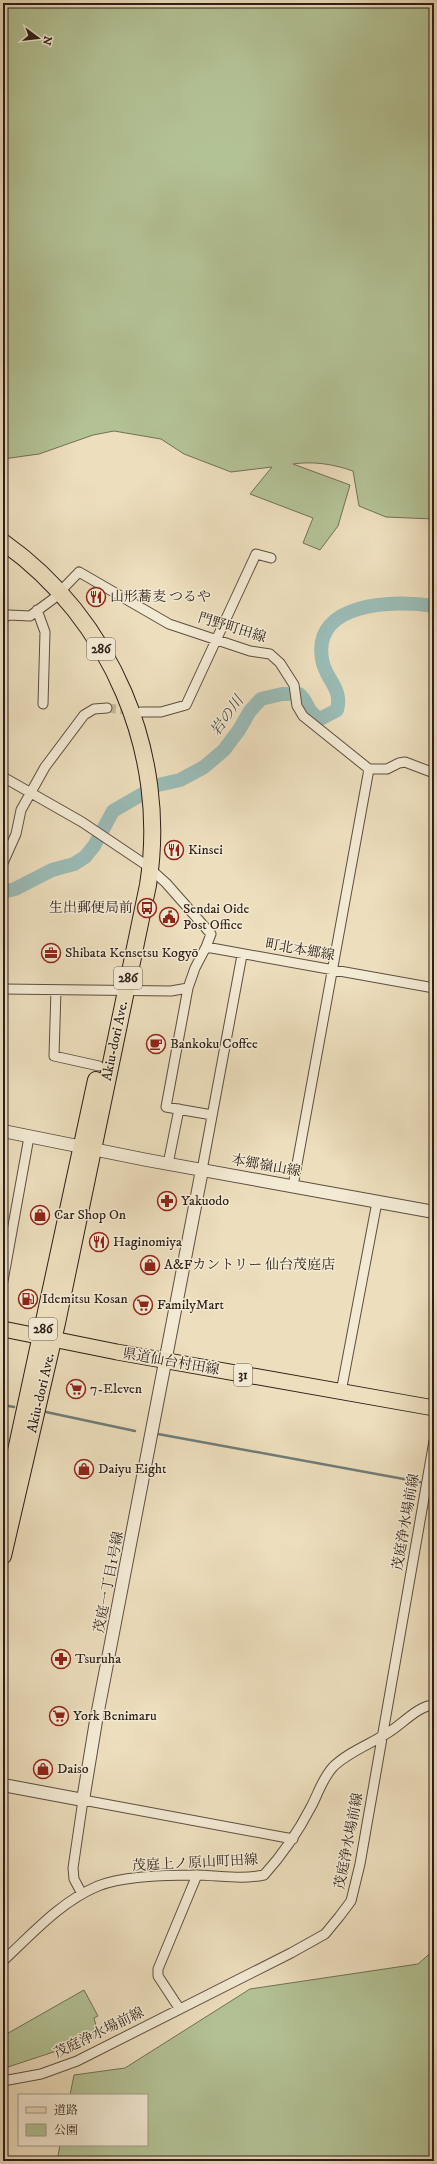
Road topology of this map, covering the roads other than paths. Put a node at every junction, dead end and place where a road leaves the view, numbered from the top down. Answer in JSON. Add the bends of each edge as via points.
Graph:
{"nodes":[{"id":1,"x":3,"y":542,"type":"edge"},
{"id":2,"x":3,"y":553,"type":"edge"},
{"id":3,"x":271,"y":558,"type":"dead end"},
{"id":4,"x":56,"y":595,"type":"junction"},
{"id":5,"x":37,"y":610,"type":"junction"},
{"id":6,"x":3,"y":618,"type":"edge"},
{"id":7,"x":217,"y":638,"type":"junction"},
{"id":8,"x":43,"y":704,"type":"dead end"},
{"id":9,"x":108,"y":708,"type":"tunnel mouth"},
{"id":10,"x":141,"y":712,"type":"tunnel mouth"},
{"id":11,"x":369,"y":769,"type":"junction"},
{"id":12,"x":434,"y":773,"type":"edge"},
{"id":13,"x":3,"y":777,"type":"edge"},
{"id":14,"x":30,"y":791,"type":"junction"},
{"id":15,"x":3,"y":863,"type":"edge"},
{"id":16,"x":146,"y":865,"type":"junction"},
{"id":17,"x":206,"y":947,"type":"junction"},
{"id":18,"x":242,"y":955,"type":"junction"},
{"id":19,"x":333,"y":970,"type":"junction"},
{"id":20,"x":188,"y":988,"type":"junction"},
{"id":21,"x":434,"y":988,"type":"edge"},
{"id":22,"x":3,"y":989,"type":"edge"},
{"id":23,"x":56,"y":990,"type":"junction"},
{"id":24,"x":121,"y":990,"type":"junction"},
{"id":25,"x":99,"y":1066,"type":"junction"},
{"id":26,"x":179,"y":1109,"type":"junction"},
{"id":27,"x":212,"y":1115,"type":"junction"},
{"id":28,"x":3,"y":1131,"type":"edge"},
{"id":29,"x":29,"y":1137,"type":"junction"},
{"id":30,"x":87,"y":1148,"type":"junction"},
{"id":31,"x":168,"y":1164,"type":"junction"},
{"id":32,"x":202,"y":1170,"type":"junction"},
{"id":33,"x":293,"y":1186,"type":"junction"},
{"id":34,"x":377,"y":1202,"type":"junction"},
{"id":35,"x":434,"y":1212,"type":"edge"},
{"id":36,"x":3,"y":1281,"type":"edge"},
{"id":37,"x":3,"y":1329,"type":"edge"},
{"id":38,"x":47,"y":1339,"type":"junction"},
{"id":39,"x":166,"y":1361,"type":"junction"},
{"id":40,"x":341,"y":1392,"type":"junction"},
{"id":41,"x":434,"y":1408,"type":"edge"},
{"id":42,"x":434,"y":1441,"type":"edge"},
{"id":43,"x":3,"y":1510,"type":"edge"},
{"id":44,"x":3,"y":1556,"type":"edge"},
{"id":45,"x":434,"y":1705,"type":"edge"},
{"id":46,"x":383,"y":1737,"type":"junction"},
{"id":47,"x":3,"y":1785,"type":"edge"},
{"id":48,"x":83,"y":1800,"type":"junction"},
{"id":49,"x":293,"y":1839,"type":"junction"},
{"id":50,"x":197,"y":1875,"type":"junction"},
{"id":51,"x":82,"y":1894,"type":"junction"},
{"id":52,"x":3,"y":1961,"type":"edge"},
{"id":53,"x":179,"y":2008,"type":"junction"},
{"id":54,"x":3,"y":2080,"type":"edge"}],
"edges":[{"from":1,"to":4,"type":"highway","name":"Akiu-dori Ave.","number":"286","via":[[37,569]]},
{"from":2,"to":4,"type":"highway","name":"Akiu-dori Ave.","number":"286"},
{"from":3,"to":7,"type":"street","via":[[256,554]]},
{"from":4,"to":5,"type":"street"},
{"from":4,"to":7,"type":"street","name":"門野町田線","via":[[79,572],[169,624]]},
{"from":4,"to":16,"type":"highway","name":"Akiu-dori Ave.","number":"286","via":[[93,634],[126,697],[142,745]]},
{"from":5,"to":6,"type":"street","via":[[30,616],[9,615]]},
{"from":5,"to":8,"type":"street","via":[[45,632]]},
{"from":7,"to":10,"type":"street","via":[[186,705],[161,712]]},
{"from":7,"to":11,"type":"street","name":"門野町田線","via":[[276,658],[294,685],[299,711],[308,722]]},
{"from":9,"to":14,"type":"street","via":[[94,709],[84,715]]},
{"from":11,"to":12,"type":"street","via":[[388,769],[405,762]]},
{"from":11,"to":19,"type":"street"},
{"from":13,"to":14,"type":"street"},
{"from":14,"to":15,"type":"street"},
{"from":14,"to":16,"type":"street"},
{"from":16,"to":17,"type":"street","via":[[166,883],[211,934]]},
{"from":16,"to":24,"type":"highway","name":"Akiu-dori Ave.","number":"286","via":[[136,899]]},
{"from":17,"to":18,"type":"street","name":"町北本郷線"},
{"from":17,"to":20,"type":"street"},
{"from":18,"to":19,"type":"street","name":"町北本郷線"},
{"from":18,"to":27,"type":"street"},
{"from":19,"to":21,"type":"street","name":"町北本郷線"},
{"from":19,"to":33,"type":"street"},
{"from":20,"to":24,"type":"street","via":[[171,991]]},
{"from":20,"to":26,"type":"street","via":[[166,1106]]},
{"from":22,"to":23,"type":"street"},
{"from":23,"to":24,"type":"street"},
{"from":23,"to":25,"type":"street","via":[[54,1056]]},
{"from":24,"to":25,"type":"highway","name":"Akiu-dori Ave.","number":"286"},
{"from":24,"to":30,"type":"highway","name":"Akiu-dori Ave.","number":"286"},
{"from":25,"to":30,"type":"highway","name":"Akiu-dori Ave.","number":"286"},
{"from":26,"to":27,"type":"street"},
{"from":26,"to":31,"type":"street"},
{"from":27,"to":32,"type":"street"},
{"from":28,"to":29,"type":"street","name":"本郷嶺山線"},
{"from":29,"to":30,"type":"street","name":"本郷嶺山線"},
{"from":29,"to":36,"type":"street"},
{"from":30,"to":31,"type":"street","name":"本郷嶺山線"},
{"from":30,"to":38,"type":"highway","name":"Akiu-dori Ave.","number":"286"},
{"from":31,"to":32,"type":"street","name":"本郷嶺山線"},
{"from":32,"to":33,"type":"street","name":"本郷嶺山線"},
{"from":32,"to":39,"type":"street","name":"茂庭一丁目1号線"},
{"from":33,"to":34,"type":"street","name":"本郷嶺山線"},
{"from":34,"to":35,"type":"street","name":"本郷嶺山線"},
{"from":34,"to":40,"type":"street"},
{"from":37,"to":38,"type":"main road","name":"県道仙台村田線","number":"31"},
{"from":38,"to":39,"type":"main road","name":"県道仙台村田線","number":"31"},
{"from":38,"to":43,"type":"highway","name":"Akiu-dori Ave.","number":"286"},
{"from":38,"to":44,"type":"highway","name":"Akiu-dori Ave.","number":"286"},
{"from":39,"to":40,"type":"main road","name":"県道仙台村田線","number":"31"},
{"from":39,"to":48,"type":"street","name":"茂庭一丁目1号線"},
{"from":40,"to":41,"type":"main road","name":"県道仙台村田線","number":"31"},
{"from":42,"to":46,"type":"street","name":"茂庭浄水場前線"},
{"from":45,"to":46,"type":"street","name":"茂庭上ノ原山町田線","via":[[428,1705]]},
{"from":46,"to":49,"type":"street","name":"茂庭上ノ原山町田線","via":[[334,1766],[326,1776]]},
{"from":46,"to":53,"type":"street","name":"茂庭浄水場前線","via":[[356,1885],[351,1901],[340,1917],[325,1934]]},
{"from":47,"to":48,"type":"street"},
{"from":48,"to":49,"type":"street"},
{"from":48,"to":51,"type":"street","via":[[73,1868],[74,1879]]},
{"from":49,"to":50,"type":"street","name":"茂庭上ノ原山町田線","via":[[264,1875],[229,1878]]},
{"from":50,"to":51,"type":"street","name":"茂庭上ノ原山町田線","via":[[153,1876],[113,1882]]},
{"from":50,"to":53,"type":"street","via":[[158,1969],[158,1976]]},
{"from":51,"to":52,"type":"street","name":"茂庭上ノ原山町田線","via":[[50,1917]]},
{"from":53,"to":54,"type":"street","name":"茂庭浄水場前線","via":[[77,2061],[41,2074]]}]}
